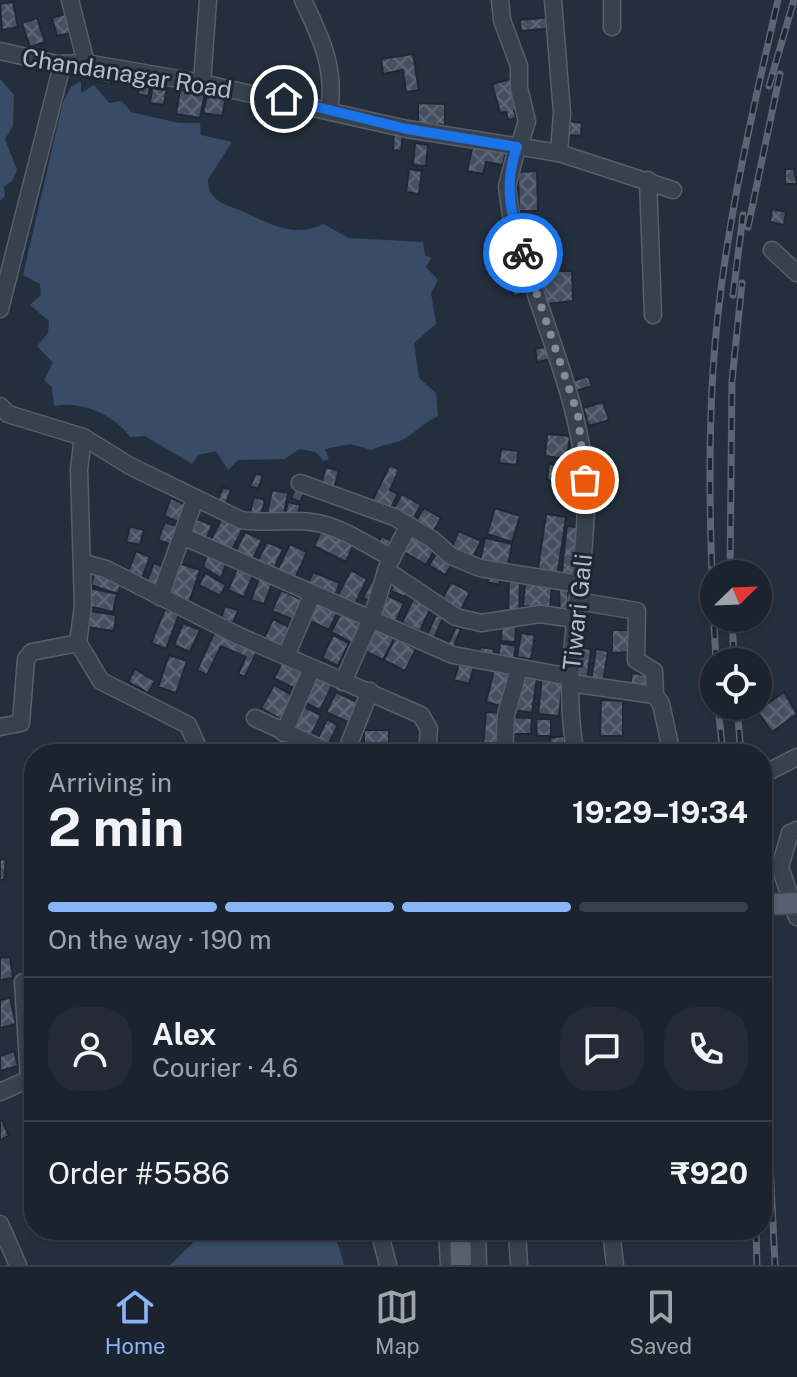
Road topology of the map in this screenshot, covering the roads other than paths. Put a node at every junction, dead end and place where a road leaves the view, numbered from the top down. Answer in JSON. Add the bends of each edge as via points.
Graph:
{"nodes":[{"id":1,"x":70,"y":0,"type":"edge"},
{"id":2,"x":208,"y":0,"type":"edge"},
{"id":3,"x":303,"y":0,"type":"edge"},
{"id":4,"x":500,"y":0,"type":"edge"},
{"id":5,"x":553,"y":0,"type":"edge"},
{"id":6,"x":612,"y":0,"type":"edge"},
{"id":7,"x":612,"y":27,"type":"dead end"},
{"id":8,"x":0,"y":51,"type":"edge"},
{"id":9,"x":86,"y":63,"type":"junction"},
{"id":10,"x":62,"y":65,"type":"junction"},
{"id":11,"x":202,"y":83,"type":"junction"},
{"id":12,"x":329,"y":111,"type":"junction"},
{"id":13,"x":518,"y":147,"type":"junction"},
{"id":14,"x":559,"y":153,"type":"junction"},
{"id":15,"x":648,"y":180,"type":"junction"},
{"id":16,"x":673,"y":190,"type":"dead end"},
{"id":17,"x":772,"y":250,"type":"dead end"},
{"id":18,"x":797,"y":273,"type":"edge"},
{"id":19,"x":0,"y":309,"type":"edge"},
{"id":20,"x":653,"y":315,"type":"dead end"},
{"id":21,"x":0,"y":406,"type":"edge"},
{"id":22,"x":83,"y":437,"type":"junction"},
{"id":23,"x":300,"y":483,"type":"dead end"},
{"id":24,"x":195,"y":499,"type":"junction"},
{"id":25,"x":409,"y":525,"type":"junction"},
{"id":26,"x":182,"y":536,"type":"junction"},
{"id":27,"x":84,"y":563,"type":"junction"},
{"id":28,"x":389,"y":564,"type":"junction"},
{"id":29,"x":579,"y":584,"type":"junction"},
{"id":30,"x":312,"y":595,"type":"junction"},
{"id":31,"x":160,"y":597,"type":"junction"},
{"id":32,"x":577,"y":601,"type":"junction"},
{"id":33,"x":372,"y":617,"type":"junction"},
{"id":34,"x":575,"y":619,"type":"junction"},
{"id":35,"x":78,"y":643,"type":"junction"},
{"id":36,"x":286,"y":656,"type":"junction"},
{"id":37,"x":312,"y":668,"type":"junction"},
{"id":38,"x":519,"y":669,"type":"junction"},
{"id":39,"x":570,"y":680,"type":"junction"},
{"id":40,"x":343,"y":682,"type":"junction"},
{"id":41,"x":370,"y":691,"type":"junction"},
{"id":42,"x":655,"y":695,"type":"junction"},
{"id":43,"x":255,"y":718,"type":"dead end"},
{"id":44,"x":0,"y":727,"type":"edge"},
{"id":45,"x":284,"y":733,"type":"junction"},
{"id":46,"x":197,"y":744,"type":"edge"},
{"id":47,"x":310,"y":744,"type":"edge"},
{"id":48,"x":349,"y":744,"type":"edge"},
{"id":49,"x":428,"y":744,"type":"edge"},
{"id":50,"x":505,"y":744,"type":"edge"},
{"id":51,"x":574,"y":744,"type":"edge"},
{"id":52,"x":670,"y":744,"type":"edge"},
{"id":53,"x":797,"y":757,"type":"edge"},
{"id":54,"x":772,"y":770,"type":"edge"},
{"id":55,"x":797,"y":830,"type":"edge"},
{"id":56,"x":797,"y":903,"type":"edge"},
{"id":57,"x":772,"y":904,"type":"edge"},
{"id":58,"x":797,"y":917,"type":"edge"},
{"id":59,"x":23,"y":982,"type":"dead end"},
{"id":60,"x":24,"y":993,"type":"edge"},
{"id":61,"x":24,"y":1082,"type":"edge"},
{"id":62,"x":0,"y":1092,"type":"edge"},
{"id":63,"x":0,"y":1224,"type":"edge"},
{"id":64,"x":382,"y":1240,"type":"edge"},
{"id":65,"x":448,"y":1240,"type":"edge"},
{"id":66,"x":460,"y":1240,"type":"edge"},
{"id":67,"x":477,"y":1240,"type":"edge"},
{"id":68,"x":518,"y":1240,"type":"edge"},
{"id":69,"x":612,"y":1240,"type":"edge"},
{"id":70,"x":18,"y":1265,"type":"edge"},
{"id":71,"x":388,"y":1265,"type":"edge"},
{"id":72,"x":449,"y":1265,"type":"edge"},
{"id":73,"x":461,"y":1265,"type":"edge"},
{"id":74,"x":478,"y":1265,"type":"edge"},
{"id":75,"x":519,"y":1265,"type":"edge"},
{"id":76,"x":615,"y":1265,"type":"edge"}],
"edges":[{"from":1,"to":9,"type":"street"},
{"from":2,"to":11,"type":"street"},
{"from":3,"to":12,"type":"street","via":[[331,69]]},
{"from":4,"to":13,"type":"street","name":"Tiwari Gali","via":[[519,66],[527,121]]},
{"from":5,"to":14,"type":"street","via":[[562,113]]},
{"from":6,"to":7,"type":"street"},
{"from":8,"to":10,"type":"street","name":"Chandanagar Road"},
{"from":9,"to":10,"type":"street","name":"Chandanagar Road"},
{"from":9,"to":11,"type":"street","name":"Chandanagar Road"},
{"from":10,"to":19,"type":"street"},
{"from":11,"to":12,"type":"street","name":"Chandanagar Road"},
{"from":12,"to":13,"type":"street","name":"Chandanagar Road"},
{"from":13,"to":14,"type":"street","name":"Chandanagar Road"},
{"from":13,"to":29,"type":"street","name":"Tiwari Gali","via":[[507,187],[511,215],[578,415],[586,513]]},
{"from":14,"to":15,"type":"street","name":"Chandanagar Road"},
{"from":15,"to":16,"type":"street","name":"Chandanagar Road"},
{"from":15,"to":20,"type":"street"},
{"from":17,"to":18,"type":"street"},
{"from":21,"to":22,"type":"street","via":[[8,414]]},
{"from":22,"to":24,"type":"street"},
{"from":22,"to":27,"type":"street","via":[[79,469]]},
{"from":23,"to":25,"type":"street"},
{"from":24,"to":26,"type":"street"},
{"from":24,"to":28,"type":"street","via":[[241,520],[311,522],[342,532]]},
{"from":25,"to":28,"type":"street"},
{"from":25,"to":29,"type":"street","via":[[451,556],[480,568]]},
{"from":26,"to":30,"type":"street"},
{"from":26,"to":31,"type":"street"},
{"from":27,"to":31,"type":"street"},
{"from":27,"to":35,"type":"street"},
{"from":28,"to":33,"type":"street"},
{"from":28,"to":34,"type":"street","via":[[456,617],[481,623],[540,614]]},
{"from":29,"to":32,"type":"street","name":"Tiwari Gali"},
{"from":30,"to":33,"type":"street"},
{"from":30,"to":36,"type":"street"},
{"from":31,"to":36,"type":"street"},
{"from":32,"to":34,"type":"street","name":"Tiwari Gali"},
{"from":32,"to":42,"type":"street","via":[[637,611],[636,660],[654,671]]},
{"from":33,"to":38,"type":"street","via":[[453,655]]},
{"from":33,"to":40,"type":"street"},
{"from":34,"to":39,"type":"street","name":"Tiwari Gali"},
{"from":35,"to":44,"type":"street","via":[[32,652],[26,659],[21,723]]},
{"from":35,"to":46,"type":"street","via":[[101,681],[188,725]]},
{"from":36,"to":37,"type":"street"},
{"from":37,"to":40,"type":"street"},
{"from":37,"to":45,"type":"street"},
{"from":38,"to":39,"type":"street"},
{"from":38,"to":50,"type":"street","via":[[506,715]]},
{"from":39,"to":42,"type":"street"},
{"from":39,"to":51,"type":"street","name":"Tiwari Gali"},
{"from":40,"to":41,"type":"street"},
{"from":41,"to":48,"type":"street"},
{"from":41,"to":49,"type":"street","via":[[421,715],[429,729]]},
{"from":42,"to":52,"type":"street"},
{"from":43,"to":45,"type":"street"},
{"from":45,"to":47,"type":"street"},
{"from":53,"to":54,"type":"street"},
{"from":55,"to":58,"type":"street","via":[[790,833],[780,867]]},
{"from":56,"to":57,"type":"main road","bridge":true},
{"from":59,"to":60,"type":"street"},
{"from":61,"to":62,"type":"street"},
{"from":63,"to":70,"type":"street"},
{"from":64,"to":71,"type":"street"},
{"from":65,"to":72,"type":"street"},
{"from":66,"to":73,"type":"main road"},
{"from":67,"to":74,"type":"street"},
{"from":68,"to":75,"type":"street"},
{"from":69,"to":76,"type":"street"}]}
